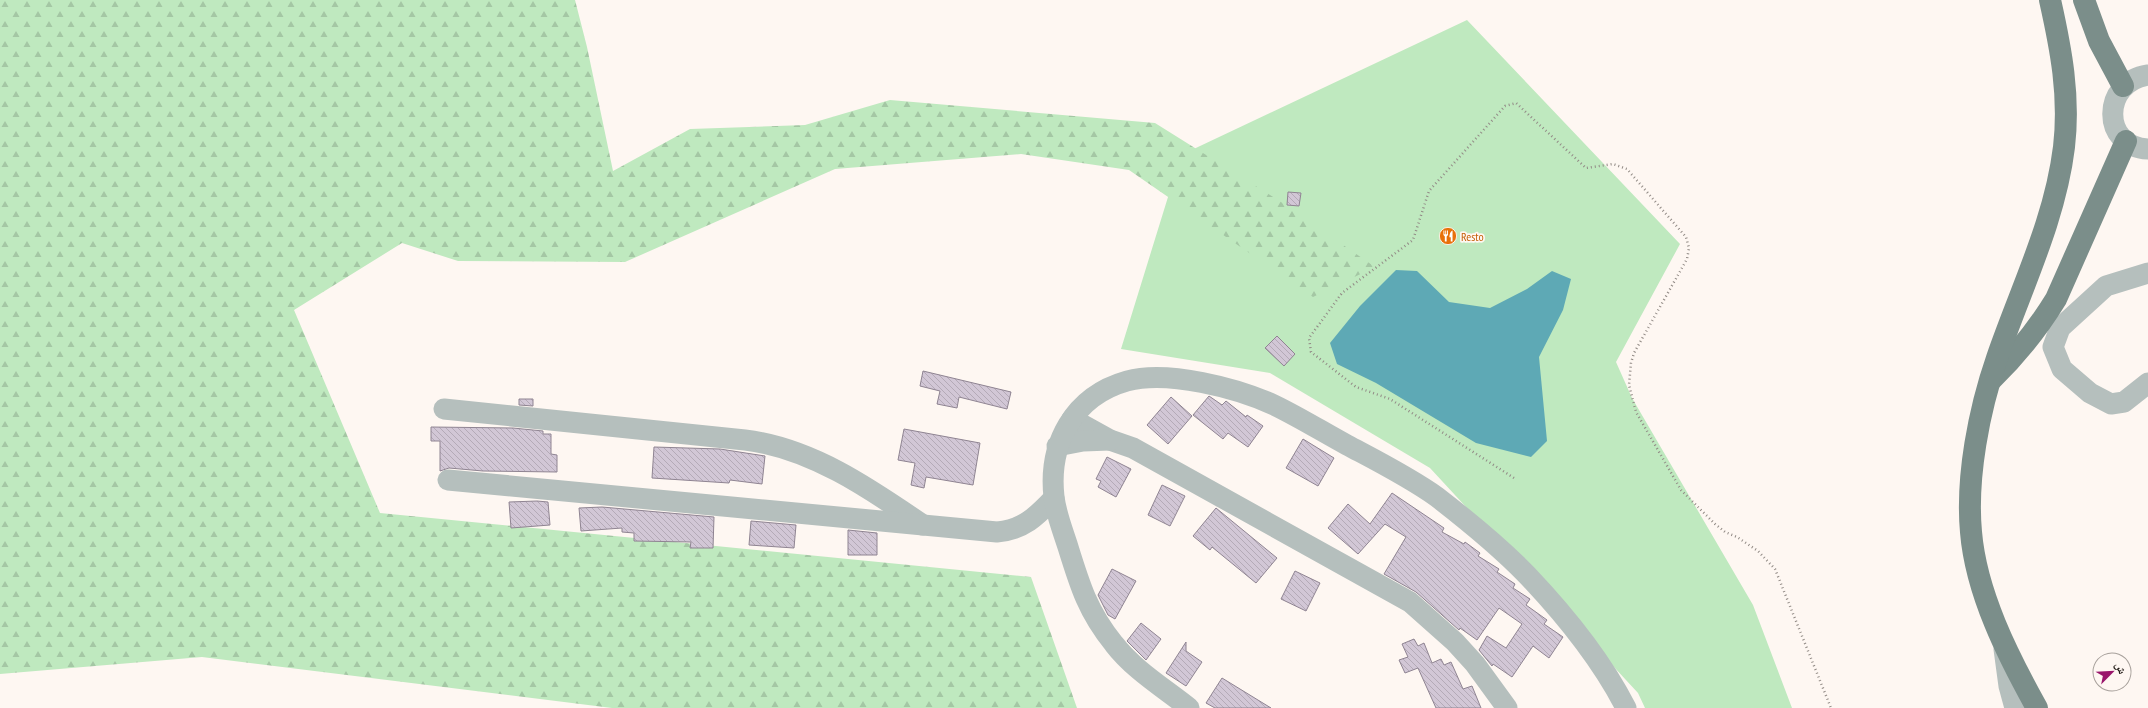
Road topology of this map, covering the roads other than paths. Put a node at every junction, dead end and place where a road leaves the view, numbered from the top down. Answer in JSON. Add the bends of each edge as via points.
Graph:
{"nodes":[{"id":1,"x":2050,"y":0,"type":"edge"},
{"id":2,"x":2084,"y":0,"type":"edge"},
{"id":3,"x":2148,"y":75,"type":"edge"},
{"id":4,"x":2123,"y":86,"type":"junction"},
{"id":5,"x":2126,"y":141,"type":"junction"},
{"id":6,"x":2148,"y":149,"type":"edge"},
{"id":7,"x":2148,"y":273,"type":"edge"},
{"id":8,"x":1989,"y":382,"type":"junction"},
{"id":9,"x":2148,"y":383,"type":"edge"},
{"id":10,"x":444,"y":409,"type":"dead end"},
{"id":11,"x":1072,"y":419,"type":"junction"},
{"id":12,"x":1110,"y":440,"type":"junction"},
{"id":13,"x":1057,"y":446,"type":"junction"},
{"id":14,"x":448,"y":480,"type":"dead end"},
{"id":15,"x":1054,"y":498,"type":"junction"},
{"id":16,"x":925,"y":526,"type":"junction"},
{"id":17,"x":2004,"y":642,"type":"junction"},
{"id":18,"x":1189,"y":708,"type":"edge"},
{"id":19,"x":1507,"y":708,"type":"edge"},
{"id":20,"x":1626,"y":708,"type":"edge"},
{"id":21,"x":2015,"y":708,"type":"edge"},
{"id":22,"x":2037,"y":708,"type":"edge"}],
"edges":[{"from":1,"to":8,"type":"main road","via":[[2066,81],[2064,146],[2049,217],[2034,265]]},
{"from":2,"to":4,"type":"main road","via":[[2099,41]]},
{"from":3,"to":4,"type":"street"},
{"from":4,"to":5,"type":"street","via":[[2114,101],[2113,118],[2120,135]]},
{"from":5,"to":6,"type":"street"},
{"from":5,"to":8,"type":"main road","via":[[2056,298],[2019,353]]},
{"from":7,"to":9,"type":"street","via":[[2106,286],[2060,328],[2054,347],[2062,369],[2090,393],[2111,404],[2124,402]]},
{"from":8,"to":17,"type":"main road","via":[[1982,409],[1973,469],[1971,534],[1984,589]]},
{"from":10,"to":16,"type":"street","via":[[745,440],[779,446],[811,458],[875,493]]},
{"from":11,"to":12,"type":"street"},
{"from":11,"to":13,"type":"street"},
{"from":11,"to":20,"type":"street","via":[[1094,397],[1110,388],[1128,381],[1148,378],[1221,388],[1273,405],[1382,463],[1436,497],[1485,537],[1526,574],[1563,614],[1596,658]]},
{"from":12,"to":13,"type":"street","via":[[1083,441]]},
{"from":12,"to":19,"type":"street","via":[[1133,448],[1410,602],[1460,647]]},
{"from":13,"to":15,"type":"street"},
{"from":14,"to":16,"type":"street"},
{"from":15,"to":16,"type":"street","via":[[1029,522],[1006,532]]},
{"from":15,"to":18,"type":"street","via":[[1082,592],[1102,628],[1129,662]]},
{"from":17,"to":21,"type":"street","via":[[2009,686]]},
{"from":17,"to":22,"type":"main road"}]}
